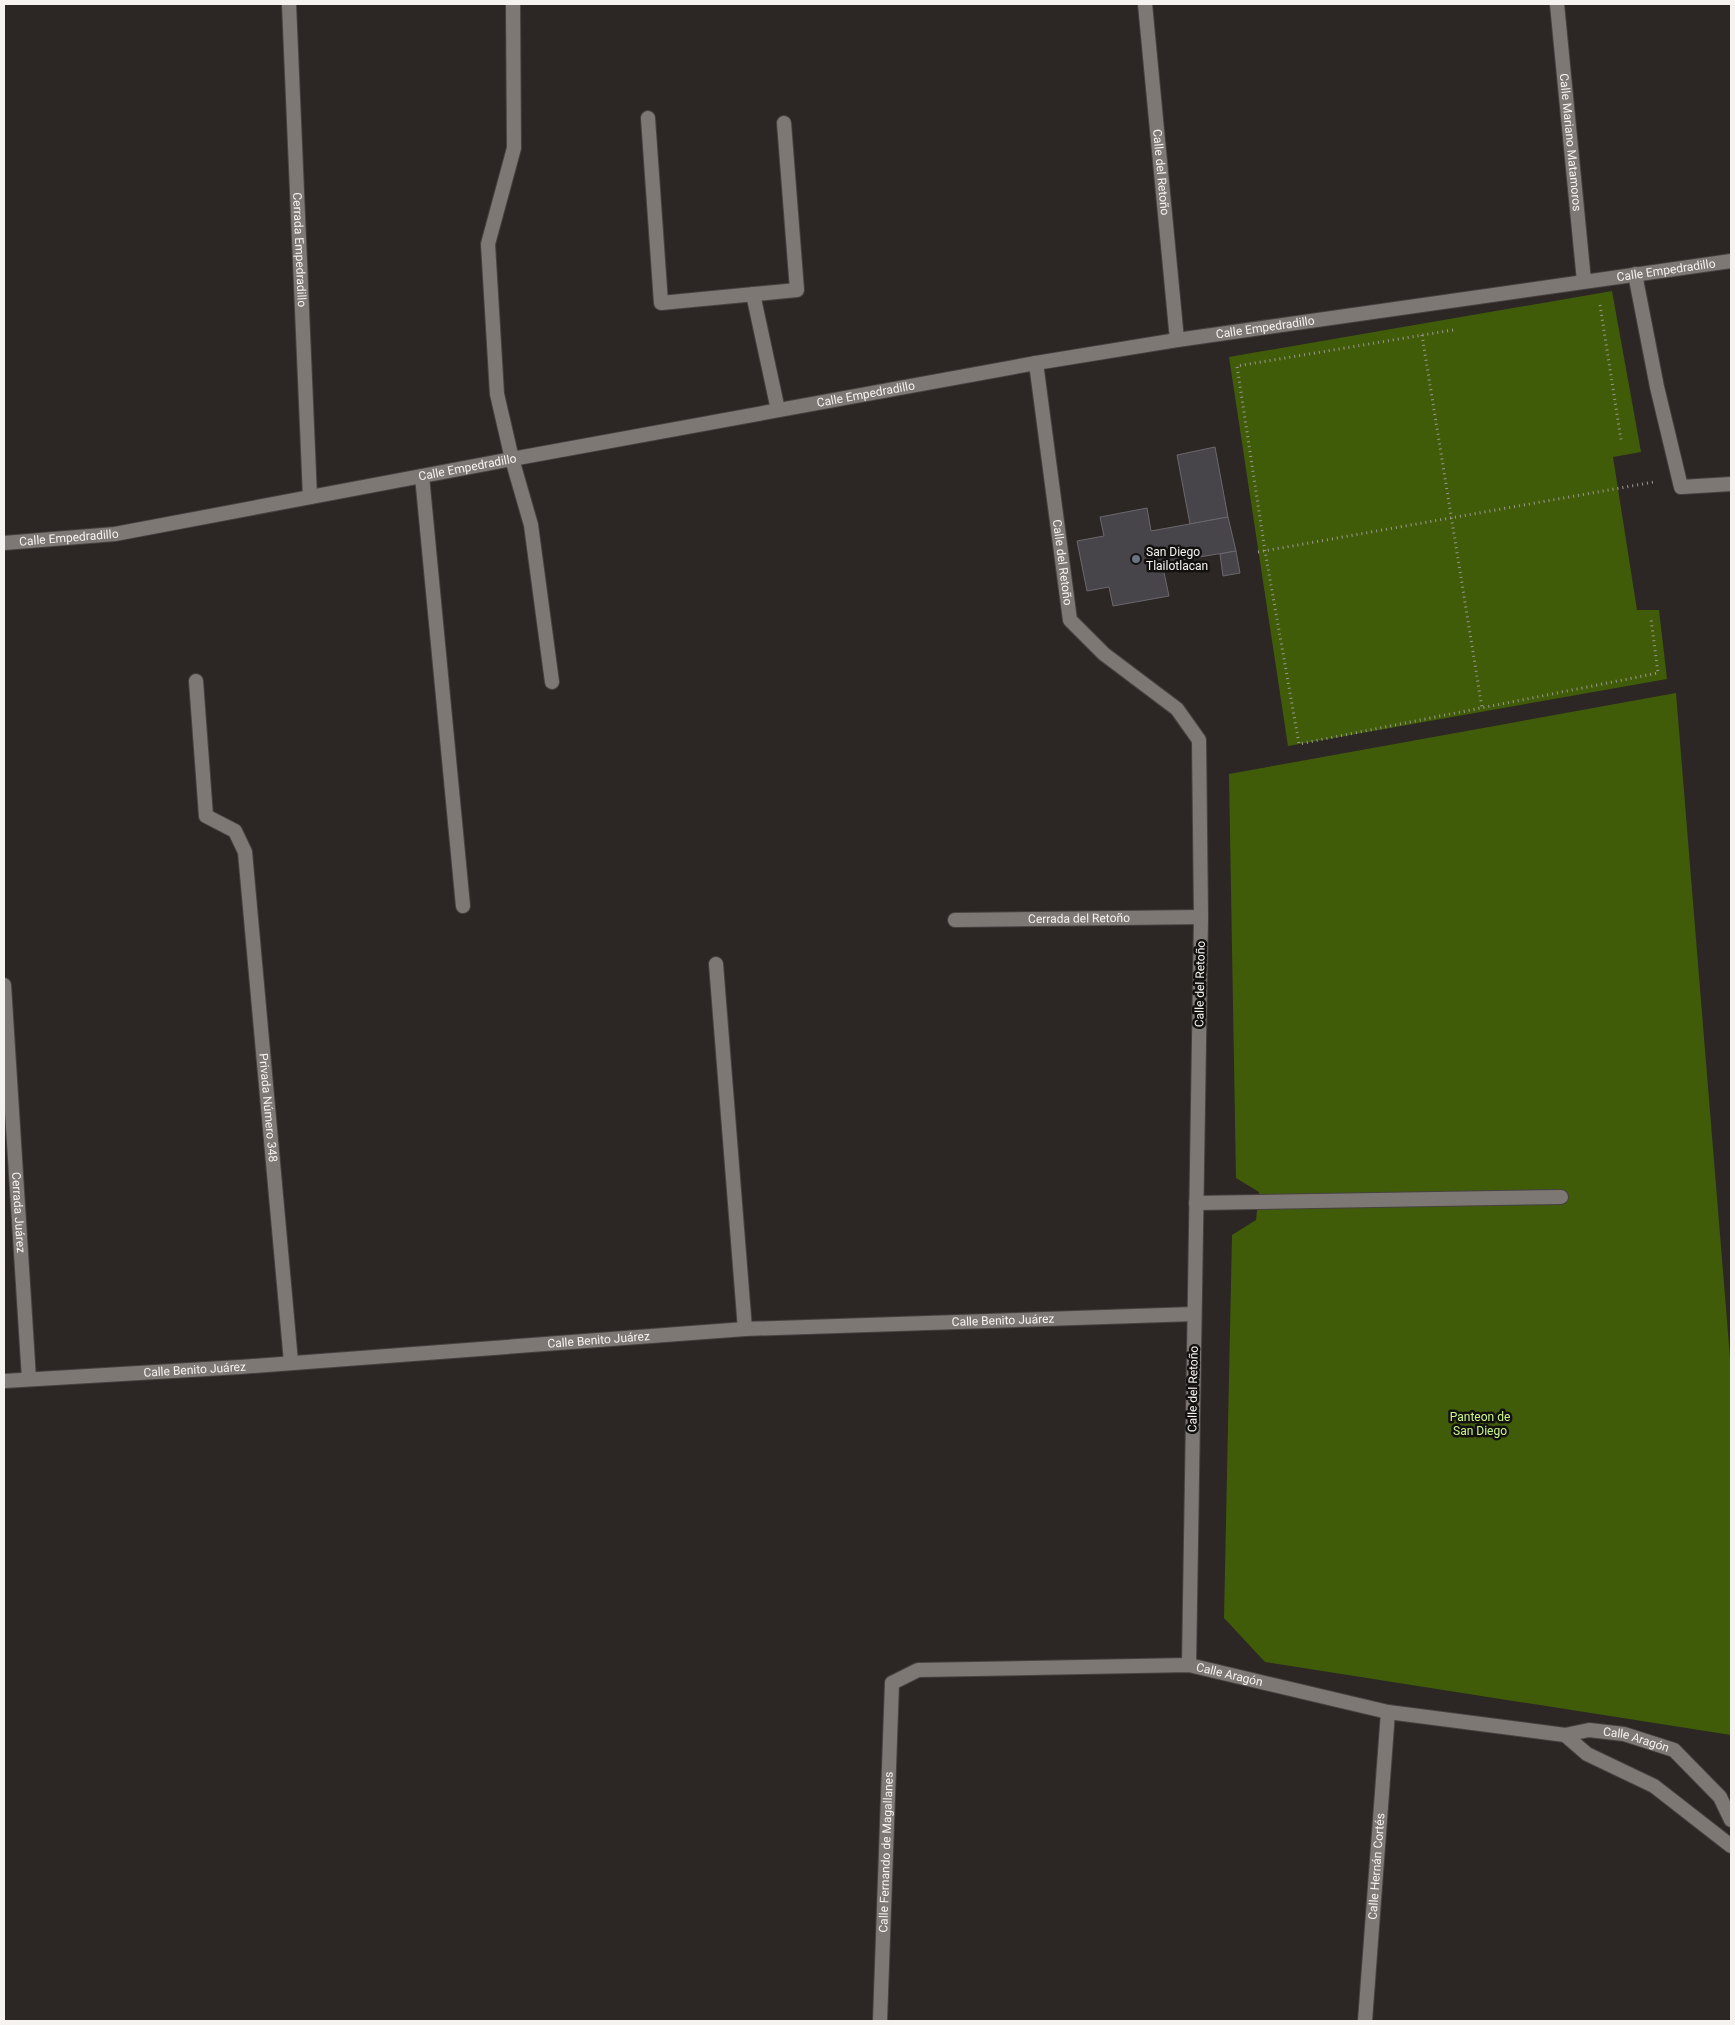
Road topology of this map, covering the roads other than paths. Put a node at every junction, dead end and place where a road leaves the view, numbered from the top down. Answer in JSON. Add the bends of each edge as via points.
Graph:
{"nodes":[{"id":1,"x":289,"y":4,"type":"edge"},
{"id":2,"x":513,"y":4,"type":"edge"},
{"id":3,"x":1145,"y":4,"type":"edge"},
{"id":4,"x":1557,"y":4,"type":"edge"},
{"id":5,"x":648,"y":118,"type":"dead end"},
{"id":6,"x":784,"y":123,"type":"dead end"},
{"id":7,"x":1731,"y":261,"type":"edge"},
{"id":8,"x":1635,"y":274,"type":"junction"},
{"id":9,"x":1584,"y":280,"type":"junction"},
{"id":10,"x":752,"y":294,"type":"junction"},
{"id":11,"x":1177,"y":340,"type":"junction"},
{"id":12,"x":1036,"y":363,"type":"junction"},
{"id":13,"x":778,"y":410,"type":"junction"},
{"id":14,"x":512,"y":459,"type":"junction"},
{"id":15,"x":422,"y":476,"type":"junction"},
{"id":16,"x":1731,"y":484,"type":"edge"},
{"id":17,"x":310,"y":497,"type":"junction"},
{"id":18,"x":4,"y":543,"type":"edge"},
{"id":19,"x":196,"y":681,"type":"dead end"},
{"id":20,"x":552,"y":682,"type":"dead end"},
{"id":21,"x":463,"y":906,"type":"dead end"},
{"id":22,"x":1201,"y":917,"type":"junction"},
{"id":23,"x":955,"y":920,"type":"dead end"},
{"id":24,"x":716,"y":964,"type":"dead end"},
{"id":25,"x":4,"y":985,"type":"edge"},
{"id":26,"x":1561,"y":1197,"type":"dead end"},
{"id":27,"x":1196,"y":1203,"type":"junction"},
{"id":28,"x":1194,"y":1314,"type":"junction"},
{"id":29,"x":745,"y":1329,"type":"junction"},
{"id":30,"x":291,"y":1362,"type":"junction"},
{"id":31,"x":29,"y":1379,"type":"junction"},
{"id":32,"x":4,"y":1381,"type":"edge"},
{"id":33,"x":1189,"y":1665,"type":"junction"},
{"id":34,"x":892,"y":1683,"type":"joint"},
{"id":35,"x":1388,"y":1712,"type":"junction"},
{"id":36,"x":1565,"y":1735,"type":"junction"},
{"id":37,"x":1731,"y":1820,"type":"edge"},
{"id":38,"x":1731,"y":1846,"type":"edge"},
{"id":39,"x":880,"y":2021,"type":"edge"},
{"id":40,"x":1365,"y":2021,"type":"edge"}],
"edges":[{"from":1,"to":17,"type":"street","name":"Cerrada Empedradillo"},
{"from":2,"to":14,"type":"street","via":[[514,148],[488,244],[497,394]]},
{"from":3,"to":11,"type":"street","name":"Calle del Retoño"},
{"from":4,"to":9,"type":"street","name":"Calle Mariano Matamoros"},
{"from":5,"to":10,"type":"street","via":[[662,303]]},
{"from":6,"to":10,"type":"street","via":[[797,290]]},
{"from":7,"to":8,"type":"street","name":"Calle Empedradillo"},
{"from":8,"to":9,"type":"street","name":"Calle Empedradillo"},
{"from":8,"to":16,"type":"street","via":[[1681,487]]},
{"from":9,"to":11,"type":"street","name":"Calle Empedradillo"},
{"from":10,"to":13,"type":"street"},
{"from":11,"to":12,"type":"street","name":"Calle Empedradillo"},
{"from":12,"to":13,"type":"street","name":"Calle Empedradillo"},
{"from":12,"to":22,"type":"street","name":"Calle del Retoño","via":[[1070,620],[1104,654],[1177,709],[1199,740]]},
{"from":13,"to":14,"type":"street","name":"Calle Empedradillo"},
{"from":14,"to":15,"type":"street","name":"Calle Empedradillo"},
{"from":14,"to":20,"type":"street","via":[[531,526]]},
{"from":15,"to":17,"type":"street","name":"Calle Empedradillo"},
{"from":15,"to":21,"type":"street"},
{"from":17,"to":18,"type":"street","name":"Calle Empedradillo","via":[[116,534]]},
{"from":19,"to":30,"type":"street","name":"Privada Número 348","via":[[206,816],[235,831],[245,852]]},
{"from":22,"to":23,"type":"street","name":"Cerrada del Retoño"},
{"from":22,"to":27,"type":"street","name":"Calle del Retoño"},
{"from":24,"to":29,"type":"street"},
{"from":25,"to":31,"type":"street","name":"Cerrada Juárez"},
{"from":26,"to":27,"type":"street"},
{"from":27,"to":28,"type":"street","name":"Calle del Retoño"},
{"from":28,"to":29,"type":"street","name":"Calle Benito Juárez"},
{"from":28,"to":33,"type":"street","name":"Calle del Retoño"},
{"from":29,"to":30,"type":"street","name":"Calle Benito Juárez"},
{"from":30,"to":31,"type":"street","name":"Calle Benito Juárez"},
{"from":31,"to":32,"type":"street","name":"Calle Benito Juárez"},
{"from":33,"to":34,"type":"street","name":"Calle Aragón","via":[[918,1670]]},
{"from":33,"to":35,"type":"street","name":"Calle Aragón"},
{"from":34,"to":39,"type":"street","name":"Calle Fernando de Magallanes"},
{"from":35,"to":36,"type":"street","name":"Calle Aragón"},
{"from":35,"to":40,"type":"street","name":"Calle Hernán Cortés"},
{"from":36,"to":37,"type":"street","name":"Calle Aragón","via":[[1589,1730],[1624,1734],[1674,1750],[1720,1797]]},
{"from":36,"to":38,"type":"street","via":[[1587,1754],[1654,1786]]}]}
